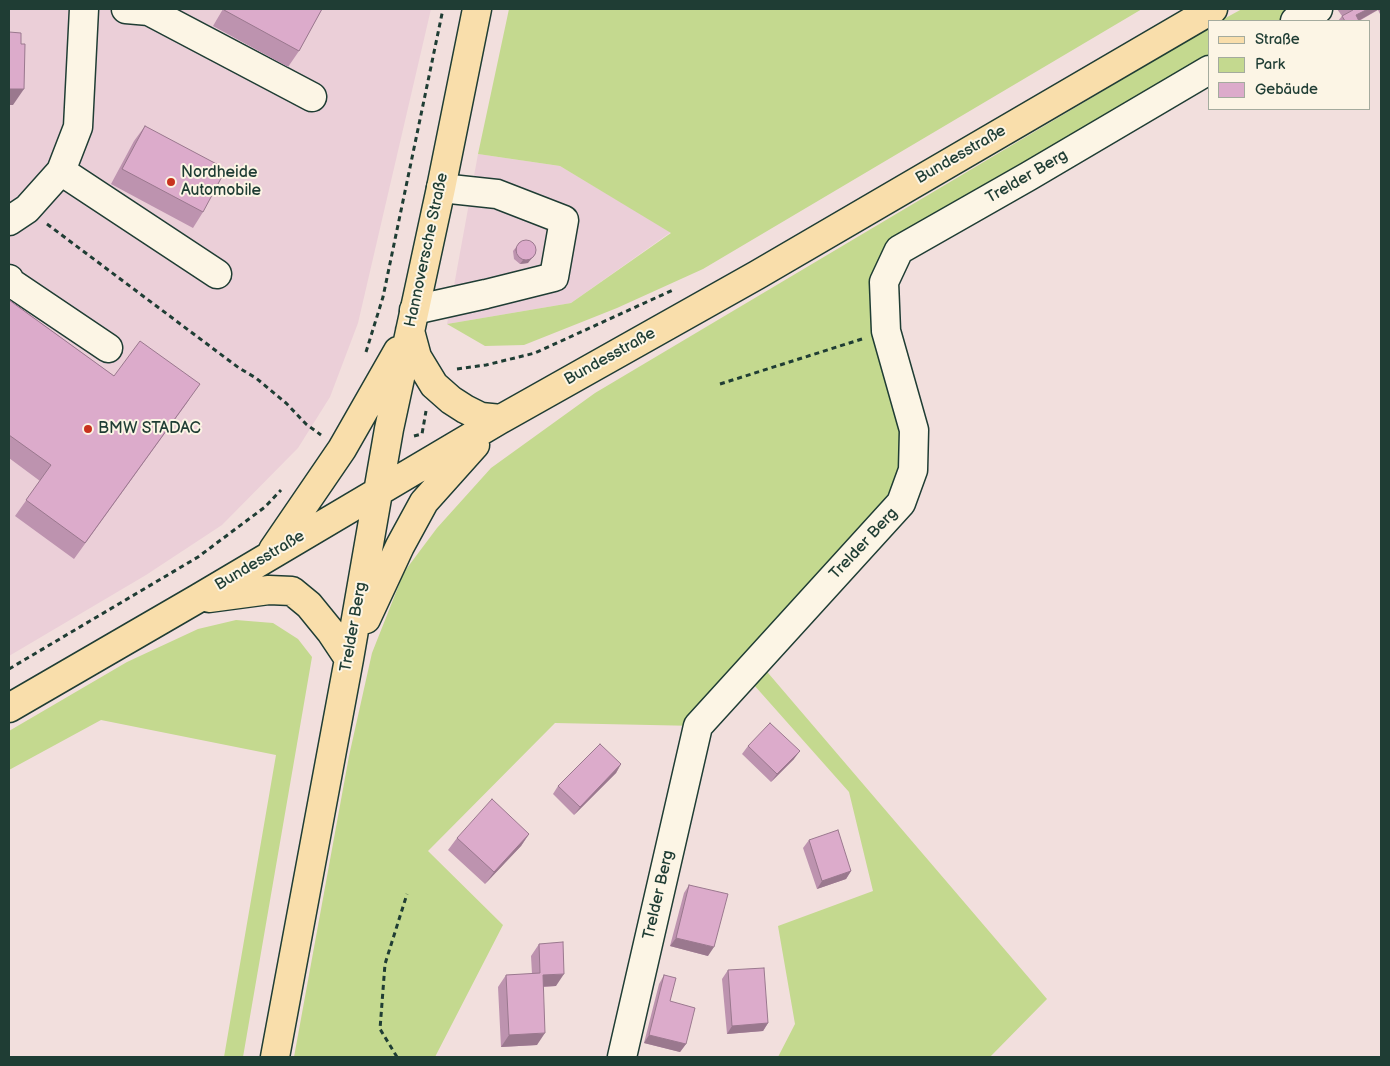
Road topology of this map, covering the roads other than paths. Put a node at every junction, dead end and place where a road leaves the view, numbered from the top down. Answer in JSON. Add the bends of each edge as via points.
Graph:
{"nodes":[{"id":1,"x":84,"y":9,"type":"edge"},
{"id":2,"x":126,"y":9,"type":"edge"},
{"id":3,"x":476,"y":9,"type":"edge"},
{"id":4,"x":1213,"y":9,"type":"edge"},
{"id":5,"x":1318,"y":9,"type":"edge"},
{"id":6,"x":1297,"y":20,"type":"edge"},
{"id":7,"x":1208,"y":71,"type":"edge"},
{"id":8,"x":312,"y":97,"type":"dead end"},
{"id":9,"x":60,"y":171,"type":"junction"},
{"id":10,"x":441,"y":188,"type":"junction"},
{"id":11,"x":18,"y":215,"type":"edge"},
{"id":12,"x":217,"y":274,"type":"dead end"},
{"id":13,"x":9,"y":279,"type":"edge"},
{"id":14,"x":412,"y":320,"type":"junction"},
{"id":15,"x":108,"y":348,"type":"dead end"},
{"id":16,"x":501,"y":419,"type":"junction"},
{"id":17,"x":378,"y":492,"type":"junction"},
{"id":18,"x":269,"y":557,"type":"junction"},
{"id":19,"x":197,"y":599,"type":"junction"},
{"id":20,"x":349,"y":659,"type":"junction"},
{"id":21,"x":9,"y":708,"type":"edge"},
{"id":22,"x":275,"y":1057,"type":"edge"},
{"id":23,"x":622,"y":1057,"type":"edge"}],
"edges":[{"from":1,"to":9,"type":"street","via":[[78,127]]},
{"from":2,"to":8,"type":"street","via":[[149,11]]},
{"from":3,"to":10,"type":"main road","name":"Hannoversche Straße"},
{"from":4,"to":16,"type":"main road","name":"Bundesstraße","via":[[757,275]]},
{"from":5,"to":6,"type":"street"},
{"from":7,"to":23,"type":"street","name":"Trelder Berg","via":[[899,250],[884,282],[886,331],[914,430],[913,470],[901,503],[698,726]]},
{"from":9,"to":11,"type":"street"},
{"from":9,"to":12,"type":"street"},
{"from":10,"to":14,"type":"main road","name":"Hannoversche Straße"},
{"from":10,"to":14,"type":"street","via":[[497,194],[564,220],[554,277],[486,294]]},
{"from":13,"to":15,"type":"street"},
{"from":14,"to":16,"type":"main road","via":[[417,357],[434,385],[465,409],[481,417]]},
{"from":14,"to":17,"type":"main road","name":"Hannoversche Straße"},
{"from":14,"to":18,"type":"main road","via":[[342,450]]},
{"from":16,"to":17,"type":"main road","name":"Bundesstraße"},
{"from":16,"to":20,"type":"main road","via":[[424,502],[380,586]]},
{"from":17,"to":18,"type":"main road","name":"Bundesstraße"},
{"from":17,"to":20,"type":"main road","name":"Trelder Berg"},
{"from":18,"to":19,"type":"main road","name":"Bundesstraße"},
{"from":19,"to":20,"type":"main road","via":[[270,590],[292,591],[332,632]]},
{"from":19,"to":21,"type":"main road","name":"Bundesstraße"},
{"from":20,"to":22,"type":"main road","name":"Trelder Berg"}]}
